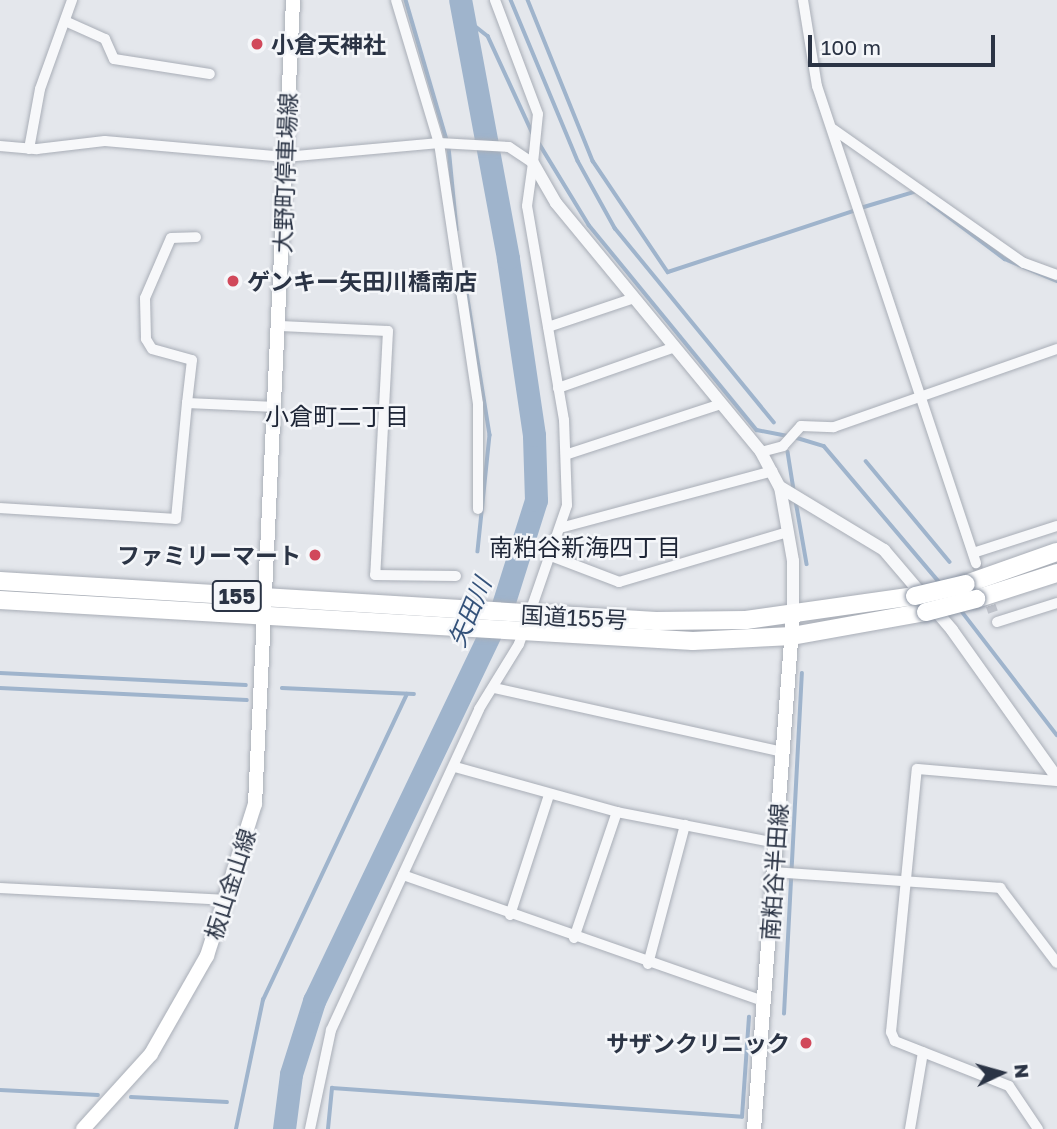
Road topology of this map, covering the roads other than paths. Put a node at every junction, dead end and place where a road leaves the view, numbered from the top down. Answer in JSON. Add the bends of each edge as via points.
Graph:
{"nodes":[{"id":1,"x":72,"y":0,"type":"edge"},
{"id":2,"x":293,"y":0,"type":"edge"},
{"id":3,"x":396,"y":0,"type":"edge"},
{"id":4,"x":495,"y":0,"type":"edge"},
{"id":5,"x":803,"y":0,"type":"edge"},
{"id":6,"x":65,"y":21,"type":"junction"},
{"id":7,"x":210,"y":74,"type":"dead end"},
{"id":8,"x":833,"y":129,"type":"junction"},
{"id":9,"x":441,"y":144,"type":"junction"},
{"id":10,"x":0,"y":146,"type":"edge"},
{"id":11,"x":29,"y":149,"type":"junction"},
{"id":12,"x":285,"y":157,"type":"junction"},
{"id":13,"x":533,"y":163,"type":"junction"},
{"id":14,"x":196,"y":237,"type":"dead end"},
{"id":15,"x":1057,"y":275,"type":"edge"},
{"id":16,"x":634,"y":298,"type":"junction"},
{"id":17,"x":280,"y":326,"type":"junction"},
{"id":18,"x":548,"y":327,"type":"junction"},
{"id":19,"x":675,"y":347,"type":"junction"},
{"id":20,"x":1057,"y":349,"type":"edge"},
{"id":21,"x":558,"y":388,"type":"junction"},
{"id":22,"x":919,"y":394,"type":"junction"},
{"id":23,"x":187,"y":403,"type":"junction"},
{"id":24,"x":721,"y":404,"type":"junction"},
{"id":25,"x":276,"y":407,"type":"junction"},
{"id":26,"x":761,"y":452,"type":"junction"},
{"id":27,"x":568,"y":454,"type":"junction"},
{"id":28,"x":772,"y":471,"type":"junction"},
{"id":29,"x":780,"y":487,"type":"junction"},
{"id":30,"x":0,"y":508,"type":"edge"},
{"id":31,"x":478,"y":509,"type":"dead end"},
{"id":32,"x":1057,"y":526,"type":"edge"},
{"id":33,"x":560,"y":528,"type":"junction"},
{"id":34,"x":788,"y":532,"type":"junction"},
{"id":35,"x":1057,"y":552,"type":"edge"},
{"id":36,"x":551,"y":556,"type":"junction"},
{"id":37,"x":1057,"y":573,"type":"edge"},
{"id":38,"x":456,"y":576,"type":"dead end"},
{"id":39,"x":0,"y":581,"type":"edge"},
{"id":40,"x":267,"y":597,"type":"junction"},
{"id":41,"x":0,"y":600,"type":"edge"},
{"id":42,"x":1057,"y":603,"type":"edge"},
{"id":43,"x":526,"y":614,"type":"junction"},
{"id":44,"x":793,"y":615,"type":"junction"},
{"id":45,"x":266,"y":618,"type":"junction"},
{"id":46,"x":997,"y":622,"type":"dead end"},
{"id":47,"x":518,"y":632,"type":"junction"},
{"id":48,"x":792,"y":636,"type":"junction"},
{"id":49,"x":494,"y":688,"type":"junction"},
{"id":50,"x":782,"y":752,"type":"junction"},
{"id":51,"x":455,"y":767,"type":"junction"},
{"id":52,"x":1057,"y":780,"type":"edge"},
{"id":53,"x":549,"y":795,"type":"junction"},
{"id":54,"x":617,"y":812,"type":"junction"},
{"id":55,"x":685,"y":825,"type":"junction"},
{"id":56,"x":776,"y":843,"type":"junction"},
{"id":57,"x":774,"y":872,"type":"junction"},
{"id":58,"x":403,"y":875,"type":"junction"},
{"id":59,"x":908,"y":880,"type":"junction"},
{"id":60,"x":0,"y":888,"type":"edge"},
{"id":61,"x":228,"y":900,"type":"junction"},
{"id":62,"x":510,"y":915,"type":"junction"},
{"id":63,"x":574,"y":938,"type":"junction"},
{"id":64,"x":1057,"y":963,"type":"edge"},
{"id":65,"x":648,"y":964,"type":"junction"},
{"id":66,"x":764,"y":1001,"type":"junction"},
{"id":67,"x":923,"y":1052,"type":"junction"},
{"id":68,"x":83,"y":1129,"type":"edge"},
{"id":69,"x":310,"y":1129,"type":"edge"},
{"id":70,"x":754,"y":1129,"type":"edge"},
{"id":71,"x":910,"y":1129,"type":"edge"},
{"id":72,"x":1038,"y":1129,"type":"edge"}],
"edges":[{"from":1,"to":6,"type":"street"},
{"from":2,"to":12,"type":"main road","name":"大野町停車場線"},
{"from":3,"to":9,"type":"street"},
{"from":4,"to":13,"type":"street","via":[[538,114]]},
{"from":5,"to":8,"type":"street","via":[[810,60]]},
{"from":6,"to":7,"type":"street","via":[[104,38],[114,59]]},
{"from":6,"to":11,"type":"street","via":[[40,89]]},
{"from":8,"to":15,"type":"street","via":[[1024,263]]},
{"from":8,"to":22,"type":"street"},
{"from":9,"to":12,"type":"street"},
{"from":9,"to":13,"type":"street","via":[[509,147]]},
{"from":9,"to":31,"type":"street","via":[[478,404]]},
{"from":10,"to":11,"type":"street"},
{"from":11,"to":12,"type":"street","via":[[105,141]]},
{"from":12,"to":17,"type":"main road","name":"大野町停車場線"},
{"from":13,"to":16,"type":"street","via":[[556,203]]},
{"from":13,"to":18,"type":"street","via":[[527,206]]},
{"from":14,"to":23,"type":"street","via":[[171,238],[145,298],[146,339],[152,349],[192,360]]},
{"from":16,"to":18,"type":"street"},
{"from":16,"to":19,"type":"street"},
{"from":17,"to":25,"type":"main road","name":"大野町停車場線"},
{"from":17,"to":38,"type":"street","via":[[388,331],[375,575]]},
{"from":18,"to":21,"type":"street"},
{"from":19,"to":21,"type":"street"},
{"from":19,"to":24,"type":"street"},
{"from":20,"to":22,"type":"street"},
{"from":21,"to":27,"type":"street"},
{"from":22,"to":26,"type":"street","via":[[834,427],[801,426],[783,446]]},
{"from":22,"to":32,"type":"street","via":[[974,558]]},
{"from":23,"to":25,"type":"street"},
{"from":23,"to":30,"type":"street","via":[[176,519]]},
{"from":24,"to":26,"type":"street"},
{"from":24,"to":27,"type":"street"},
{"from":25,"to":40,"type":"main road","name":"大野町停車場線"},
{"from":26,"to":28,"type":"street"},
{"from":27,"to":33,"type":"street"},
{"from":28,"to":29,"type":"street"},
{"from":28,"to":33,"type":"street"},
{"from":29,"to":34,"type":"street"},
{"from":29,"to":52,"type":"street","via":[[884,550],[952,630]]},
{"from":33,"to":36,"type":"street"},
{"from":34,"to":36,"type":"street","via":[[619,582]]},
{"from":34,"to":44,"type":"street"},
{"from":35,"to":44,"type":"highway","name":"国道155号","number":"155","bridge":true,"via":[[966,584]]},
{"from":36,"to":43,"type":"street"},
{"from":37,"to":48,"type":"highway","name":"国道155号","number":"155","bridge":true,"via":[[926,612]]},
{"from":39,"to":40,"type":"highway","name":"国道155号","number":"155"},
{"from":40,"to":43,"type":"highway","name":"国道155号","number":"155"},
{"from":40,"to":45,"type":"main road","name":"板山金山線"},
{"from":41,"to":45,"type":"highway","name":"国道155号","number":"155"},
{"from":42,"to":46,"type":"street"},
{"from":43,"to":44,"type":"highway","name":"国道155号","number":"155","via":[[707,621]]},
{"from":43,"to":47,"type":"street"},
{"from":44,"to":48,"type":"main road","name":"南粕谷半田線"},
{"from":45,"to":47,"type":"highway","name":"国道155号","number":"155"},
{"from":45,"to":61,"type":"main road","name":"板山金山線","via":[[255,804]]},
{"from":47,"to":48,"type":"highway","name":"国道155号","number":"155","via":[[693,641]]},
{"from":47,"to":49,"type":"street"},
{"from":48,"to":50,"type":"main road","name":"南粕谷半田線"},
{"from":49,"to":50,"type":"street"},
{"from":49,"to":51,"type":"street"},
{"from":50,"to":56,"type":"main road","name":"南粕谷半田線"},
{"from":51,"to":53,"type":"street"},
{"from":51,"to":58,"type":"street"},
{"from":52,"to":59,"type":"street","via":[[917,769]]},
{"from":53,"to":54,"type":"street"},
{"from":53,"to":62,"type":"street"},
{"from":54,"to":55,"type":"street"},
{"from":54,"to":63,"type":"street"},
{"from":55,"to":56,"type":"street"},
{"from":55,"to":65,"type":"street"},
{"from":56,"to":57,"type":"main road","name":"南粕谷半田線"},
{"from":57,"to":59,"type":"street"},
{"from":57,"to":66,"type":"main road","name":"南粕谷半田線"},
{"from":58,"to":62,"type":"street"},
{"from":58,"to":69,"type":"street","via":[[331,1030]]},
{"from":59,"to":64,"type":"street","via":[[1000,888]]},
{"from":59,"to":67,"type":"street","via":[[891,1035]]},
{"from":60,"to":61,"type":"street"},
{"from":61,"to":68,"type":"main road","name":"板山金山線","via":[[207,956],[152,1054]]},
{"from":62,"to":63,"type":"street"},
{"from":63,"to":65,"type":"street"},
{"from":65,"to":66,"type":"street"},
{"from":66,"to":70,"type":"main road","name":"南粕谷半田線"},
{"from":67,"to":71,"type":"street"},
{"from":67,"to":72,"type":"street","via":[[1009,1086]]}]}
